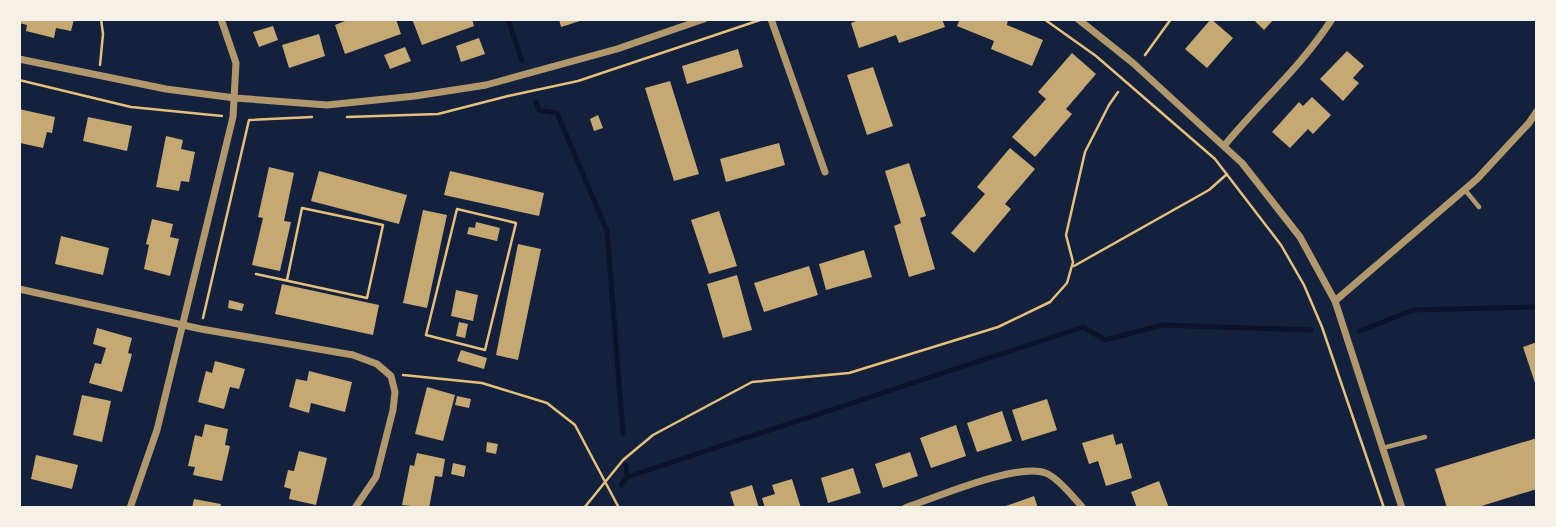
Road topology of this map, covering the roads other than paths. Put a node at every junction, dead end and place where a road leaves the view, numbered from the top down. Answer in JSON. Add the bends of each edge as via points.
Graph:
{"nodes":[{"id":1,"x":221,"y":19,"type":"edge"},
{"id":2,"x":704,"y":19,"type":"edge"},
{"id":3,"x":771,"y":19,"type":"edge"},
{"id":4,"x":1078,"y":19,"type":"edge"},
{"id":5,"x":1332,"y":19,"type":"edge"},
{"id":6,"x":19,"y":59,"type":"edge"},
{"id":7,"x":235,"y":98,"type":"junction"},
{"id":8,"x":1537,"y":111,"type":"edge"},
{"id":9,"x":1224,"y":146,"type":"junction"},
{"id":10,"x":825,"y":172,"type":"dead end"},
{"id":11,"x":1465,"y":189,"type":"junction"},
{"id":12,"x":1479,"y":207,"type":"dead end"},
{"id":13,"x":19,"y":289,"type":"edge"},
{"id":14,"x":1335,"y":301,"type":"junction"},
{"id":15,"x":182,"y":325,"type":"junction"},
{"id":16,"x":1426,"y":438,"type":"dead end"},
{"id":17,"x":1383,"y":448,"type":"junction"},
{"id":18,"x":130,"y":508,"type":"edge"},
{"id":19,"x":355,"y":508,"type":"edge"},
{"id":20,"x":905,"y":508,"type":"edge"},
{"id":21,"x":1083,"y":508,"type":"edge"},
{"id":22,"x":1402,"y":508,"type":"edge"}],
"edges":[{"from":1,"to":7,"type":"street","via":[[236,63]]},
{"from":2,"to":7,"type":"street","via":[[617,49],[486,85],[327,105]]},
{"from":3,"to":10,"type":"street"},
{"from":4,"to":9,"type":"street"},
{"from":5,"to":9,"type":"street","via":[[1287,78]]},
{"from":6,"to":7,"type":"street"},
{"from":7,"to":15,"type":"street"},
{"from":8,"to":11,"type":"street"},
{"from":9,"to":14,"type":"street","via":[[1300,237]]},
{"from":11,"to":12,"type":"lane"},
{"from":11,"to":14,"type":"street"},
{"from":13,"to":15,"type":"street"},
{"from":14,"to":17,"type":"street"},
{"from":15,"to":18,"type":"street","via":[[157,430]]},
{"from":15,"to":19,"type":"street","via":[[352,355],[377,364],[391,376],[393,410],[376,477]]},
{"from":16,"to":17,"type":"lane"},
{"from":17,"to":22,"type":"street"},
{"from":20,"to":21,"type":"street","via":[[1007,473],[1032,469],[1048,474]]}]}
